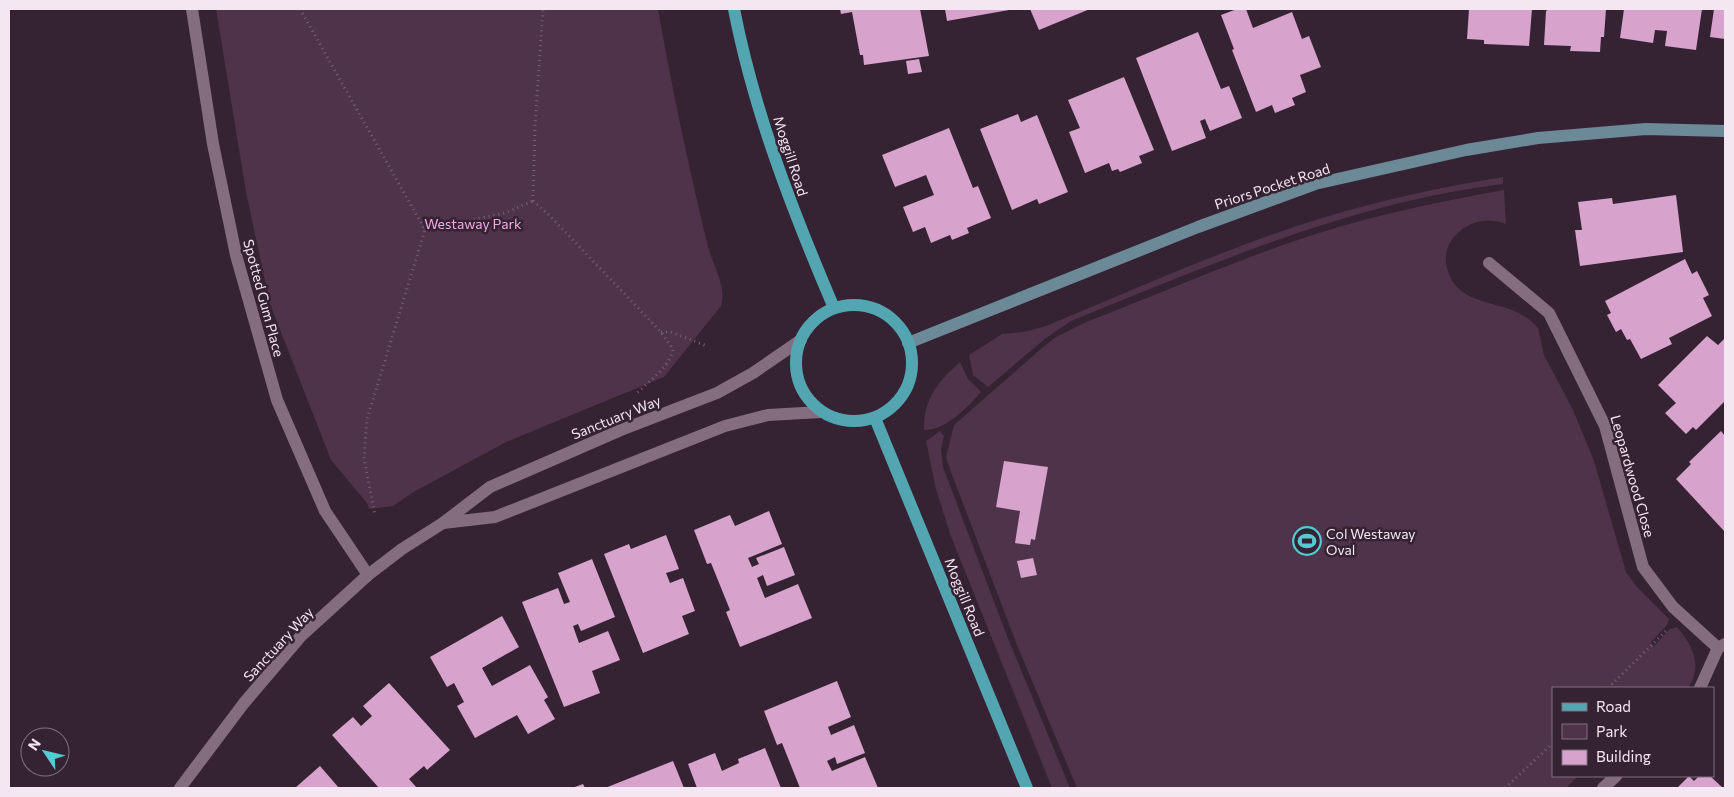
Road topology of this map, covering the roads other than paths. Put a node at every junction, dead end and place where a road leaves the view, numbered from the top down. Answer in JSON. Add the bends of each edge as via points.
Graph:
{"nodes":[{"id":1,"x":192,"y":9,"type":"edge"},
{"id":2,"x":734,"y":9,"type":"edge"},
{"id":3,"x":1725,"y":131,"type":"edge"},
{"id":4,"x":1489,"y":263,"type":"dead end"},
{"id":5,"x":834,"y":308,"type":"junction"},
{"id":6,"x":801,"y":340,"type":"junction"},
{"id":7,"x":908,"y":343,"type":"junction"},
{"id":8,"x":821,"y":412,"type":"junction"},
{"id":9,"x":875,"y":418,"type":"junction"},
{"id":10,"x":443,"y":523,"type":"junction"},
{"id":11,"x":368,"y":574,"type":"junction"},
{"id":12,"x":1722,"y":646,"type":"edge"},
{"id":13,"x":1701,"y":687,"type":"edge"},
{"id":14,"x":1615,"y":777,"type":"edge"},
{"id":15,"x":180,"y":788,"type":"edge"},
{"id":16,"x":1027,"y":788,"type":"edge"},
{"id":17,"x":1603,"y":788,"type":"edge"}],
"edges":[{"from":1,"to":11,"type":"street","name":"Spotted Gum Place","via":[[213,144],[236,255],[276,400],[325,511]]},
{"from":2,"to":5,"type":"main road","name":"Moggill Road","via":[[742,53],[794,212]]},
{"from":3,"to":7,"type":"street","name":"Priors Pocket Road","via":[[1646,129],[1538,138],[1466,150],[1316,184],[1198,227]]},
{"from":4,"to":12,"type":"street","name":"Leopardwood Close","via":[[1549,313],[1606,426],[1644,566],[1673,607]]},
{"from":5,"to":6,"type":"main road","via":[[814,321]]},
{"from":5,"to":7,"type":"main road","via":[[851,305],[870,307],[900,327]]},
{"from":6,"to":8,"type":"main road","via":[[795,360],[797,380],[806,398]]},
{"from":6,"to":10,"type":"street","name":"Sanctuary Way","via":[[717,393],[620,430],[490,487]]},
{"from":7,"to":9,"type":"main road","via":[[912,361],[903,395]]},
{"from":8,"to":9,"type":"main road","via":[[847,421]]},
{"from":8,"to":10,"type":"street","name":"Sanctuary Way","via":[[768,416],[725,426],[495,517]]},
{"from":9,"to":16,"type":"main road","name":"Moggill Road"},
{"from":10,"to":11,"type":"street","name":"Sanctuary Way"},
{"from":11,"to":15,"type":"street","name":"Sanctuary Way","via":[[302,636],[244,703]]},
{"from":12,"to":13,"type":"street"},
{"from":14,"to":17,"type":"street"}]}
